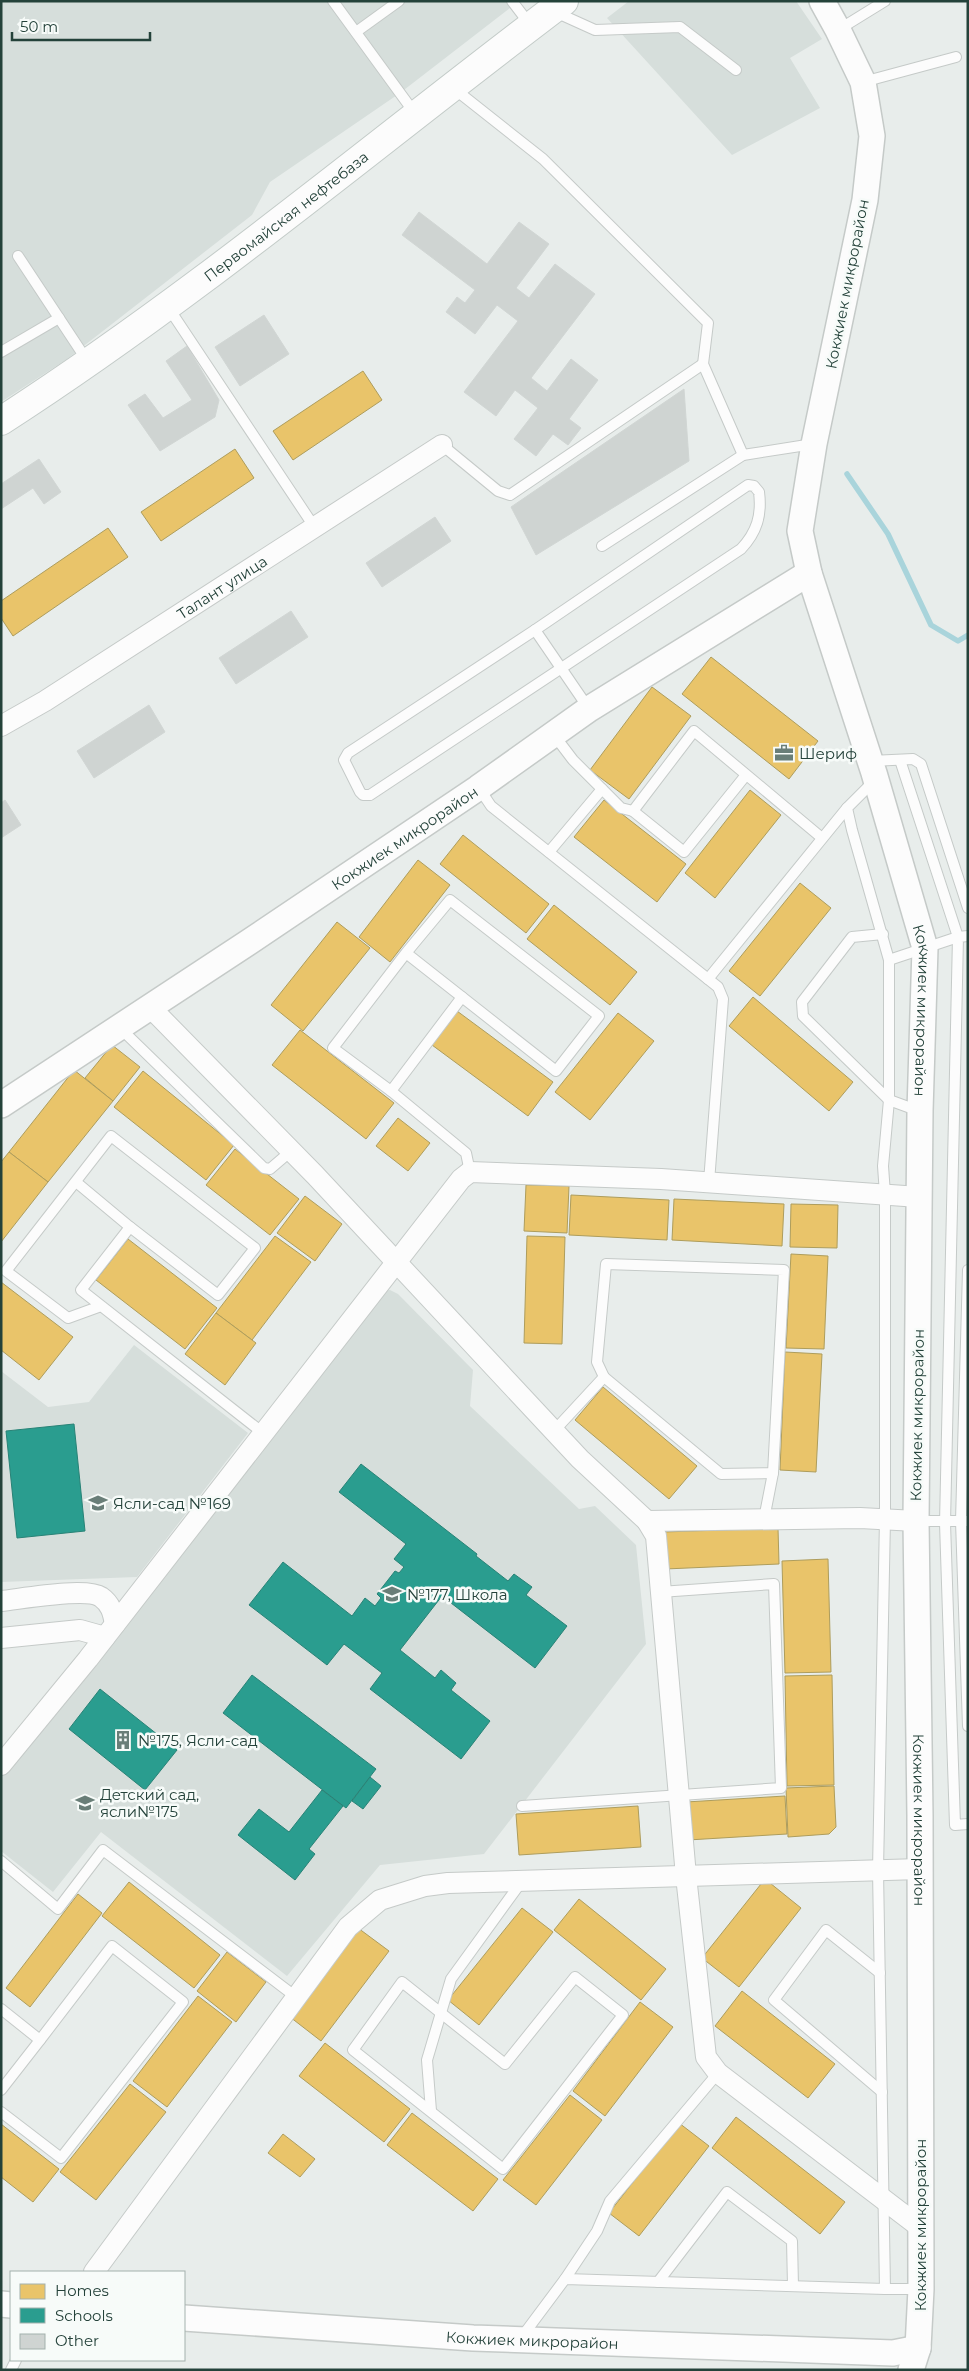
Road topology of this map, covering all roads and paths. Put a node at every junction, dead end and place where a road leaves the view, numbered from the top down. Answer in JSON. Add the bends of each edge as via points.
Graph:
{"nodes":[{"id":1,"x":333,"y":1,"type":"edge"},
{"id":2,"x":399,"y":1,"type":"edge"},
{"id":3,"x":512,"y":1,"type":"edge"},
{"id":4,"x":822,"y":1,"type":"edge"},
{"id":5,"x":885,"y":1,"type":"edge"},
{"id":6,"x":553,"y":9,"type":"edge"},
{"id":7,"x":838,"y":30,"type":"junction"},
{"id":8,"x":356,"y":32,"type":"junction"},
{"id":9,"x":956,"y":57,"type":"dead end"},
{"id":10,"x":736,"y":70,"type":"dead end"},
{"id":11,"x":863,"y":82,"type":"junction"},
{"id":12,"x":452,"y":87,"type":"junction"},
{"id":13,"x":417,"y":116,"type":"junction"},
{"id":14,"x":18,"y":256,"type":"dead end"},
{"id":15,"x":167,"y":307,"type":"junction"},
{"id":16,"x":59,"y":318,"type":"junction"},
{"id":17,"x":1,"y":352,"type":"edge"},
{"id":18,"x":89,"y":363,"type":"junction"},
{"id":19,"x":703,"y":364,"type":"junction"},
{"id":20,"x":1,"y":421,"type":"edge"},
{"id":21,"x":814,"y":444,"type":"junction"},
{"id":22,"x":442,"y":445,"type":"joint"},
{"id":23,"x":743,"y":455,"type":"junction"},
{"id":24,"x":315,"y":528,"type":"junction"},
{"id":25,"x":602,"y":546,"type":"dead end"},
{"id":26,"x":810,"y":573,"type":"junction"},
{"id":27,"x":535,"y":630,"type":"junction"},
{"id":28,"x":563,"y":669,"type":"junction"},
{"id":29,"x":589,"y":709,"type":"junction"},
{"id":30,"x":1,"y":726,"type":"edge"},
{"id":31,"x":553,"y":734,"type":"junction"},
{"id":32,"x":900,"y":760,"type":"junction"},
{"id":33,"x":873,"y":770,"type":"junction"},
{"id":34,"x":746,"y":775,"type":"junction"},
{"id":35,"x":478,"y":788,"type":"junction"},
{"id":36,"x":602,"y":789,"type":"junction"},
{"id":37,"x":847,"y":808,"type":"junction"},
{"id":38,"x":633,"y":811,"type":"junction"},
{"id":39,"x":822,"y":838,"type":"junction"},
{"id":40,"x":549,"y":852,"type":"junction"},
{"id":41,"x":968,"y":908,"type":"edge"},
{"id":42,"x":883,"y":934,"type":"junction"},
{"id":43,"x":963,"y":937,"type":"edge"},
{"id":44,"x":925,"y":948,"type":"junction"},
{"id":45,"x":406,"y":953,"type":"junction"},
{"id":46,"x":889,"y":960,"type":"junction"},
{"id":47,"x":708,"y":979,"type":"junction"},
{"id":48,"x":462,"y":997,"type":"junction"},
{"id":49,"x":150,"y":1007,"type":"junction"},
{"id":50,"x":120,"y":1027,"type":"junction"},
{"id":51,"x":391,"y":1092,"type":"junction"},
{"id":52,"x":889,"y":1100,"type":"junction"},
{"id":53,"x":1,"y":1105,"type":"edge"},
{"id":54,"x":920,"y":1111,"type":"junction"},
{"id":55,"x":291,"y":1150,"type":"junction"},
{"id":56,"x":470,"y":1172,"type":"junction"},
{"id":57,"x":76,"y":1182,"type":"junction"},
{"id":58,"x":709,"y":1182,"type":"junction"},
{"id":59,"x":885,"y":1194,"type":"junction"},
{"id":60,"x":920,"y":1197,"type":"junction"},
{"id":61,"x":130,"y":1227,"type":"junction"},
{"id":62,"x":396,"y":1262,"type":"junction"},
{"id":63,"x":968,"y":1270,"type":"edge"},
{"id":64,"x":101,"y":1306,"type":"junction"},
{"id":65,"x":604,"y":1377,"type":"junction"},
{"id":66,"x":263,"y":1432,"type":"junction"},
{"id":67,"x":554,"y":1432,"type":"junction"},
{"id":68,"x":773,"y":1473,"type":"junction"},
{"id":69,"x":764,"y":1519,"type":"junction"},
{"id":70,"x":885,"y":1519,"type":"junction"},
{"id":71,"x":647,"y":1521,"type":"junction"},
{"id":72,"x":916,"y":1521,"type":"junction"},
{"id":73,"x":964,"y":1521,"type":"edge"},
{"id":74,"x":945,"y":1523,"type":"junction"},
{"id":75,"x":660,"y":1592,"type":"junction"},
{"id":76,"x":1,"y":1601,"type":"edge"},
{"id":77,"x":110,"y":1630,"type":"junction"},
{"id":78,"x":1,"y":1638,"type":"edge"},
{"id":79,"x":968,"y":1726,"type":"edge"},
{"id":80,"x":1,"y":1765,"type":"edge"},
{"id":81,"x":680,"y":1794,"type":"junction"},
{"id":82,"x":522,"y":1806,"type":"dead end"},
{"id":83,"x":968,"y":1824,"type":"edge"},
{"id":84,"x":1,"y":1861,"type":"edge"},
{"id":85,"x":920,"y":1869,"type":"junction"},
{"id":86,"x":878,"y":1870,"type":"junction"},
{"id":87,"x":686,"y":1876,"type":"junction"},
{"id":88,"x":522,"y":1881,"type":"junction"},
{"id":89,"x":880,"y":1973,"type":"junction"},
{"id":90,"x":296,"y":1997,"type":"junction"},
{"id":91,"x":1,"y":2009,"type":"edge"},
{"id":92,"x":441,"y":2014,"type":"junction"},
{"id":93,"x":40,"y":2040,"type":"junction"},
{"id":94,"x":718,"y":2073,"type":"junction"},
{"id":95,"x":1,"y":2090,"type":"edge"},
{"id":96,"x":882,"y":2092,"type":"junction"},
{"id":97,"x":431,"y":2111,"type":"junction"},
{"id":98,"x":1,"y":2112,"type":"edge"},
{"id":99,"x":885,"y":2199,"type":"junction"},
{"id":100,"x":921,"y":2228,"type":"junction"},
{"id":101,"x":95,"y":2271,"type":"edge"},
{"id":102,"x":565,"y":2279,"type":"junction"},
{"id":103,"x":658,"y":2282,"type":"junction"},
{"id":104,"x":793,"y":2286,"type":"junction"},
{"id":105,"x":885,"y":2288,"type":"junction"},
{"id":106,"x":921,"y":2289,"type":"junction"},
{"id":107,"x":185,"y":2318,"type":"edge"},
{"id":108,"x":521,"y":2339,"type":"junction"},
{"id":109,"x":914,"y":2359,"type":"edge"}],
"edges":[{"from":1,"to":8,"type":"lane"},
{"from":2,"to":8,"type":"lane"},
{"from":3,"to":6,"type":"lane"},
{"from":4,"to":7,"type":"street","name":"Кокжиек микрорайон"},
{"from":5,"to":7,"type":"lane"},
{"from":6,"to":10,"type":"lane","via":[[594,30],[680,26]]},
{"from":6,"to":12,"type":"main road","name":"Первомайская нефтебаза"},
{"from":7,"to":11,"type":"street","name":"Кокжиек микрорайон"},
{"from":8,"to":13,"type":"lane"},
{"from":9,"to":11,"type":"lane"},
{"from":11,"to":21,"type":"street","name":"Кокжиек микрорайон","via":[[872,136],[865,200]]},
{"from":12,"to":13,"type":"main road","name":"Первомайская нефтебаза"},
{"from":12,"to":19,"type":"lane","via":[[542,159],[708,323]]},
{"from":13,"to":15,"type":"main road","name":"Первомайская нефтебаза"},
{"from":14,"to":16,"type":"lane"},
{"from":15,"to":18,"type":"main road","name":"Первомайская нефтебаза"},
{"from":15,"to":24,"type":"lane"},
{"from":16,"to":17,"type":"lane"},
{"from":16,"to":18,"type":"lane"},
{"from":18,"to":20,"type":"main road","name":"Первомайская нефтебаза"},
{"from":19,"to":22,"type":"lane","via":[[510,495],[498,491]]},
{"from":19,"to":23,"type":"lane"},
{"from":21,"to":23,"type":"lane"},
{"from":21,"to":26,"type":"street","name":"Кокжиек микрорайон","via":[[800,531]]},
{"from":22,"to":24,"type":"street","name":"Талант улица"},
{"from":23,"to":25,"type":"lane"},
{"from":24,"to":30,"type":"street","name":"Талант улица"},
{"from":26,"to":29,"type":"street","name":"Кокжиек микрорайон"},
{"from":26,"to":33,"type":"street","name":"Кокжиек микрорайон"},
{"from":27,"to":28,"type":"lane"},
{"from":27,"to":28,"type":"lane","via":[[348,753],[344,760],[360,792],[370,795]]},
{"from":27,"to":28,"type":"lane","via":[[743,487],[754,486],[759,492],[757,526],[741,549]]},
{"from":28,"to":29,"type":"lane"},
{"from":29,"to":31,"type":"street","name":"Кокжиек микрорайон"},
{"from":31,"to":35,"type":"street","name":"Кокжиек микрорайон"},
{"from":31,"to":36,"type":"lane"},
{"from":32,"to":33,"type":"lane"},
{"from":32,"to":41,"type":"lane","via":[[913,759],[921,764]]},
{"from":32,"to":43,"type":"lane"},
{"from":33,"to":37,"type":"lane"},
{"from":33,"to":44,"type":"street","name":"Кокжиек микрорайон"},
{"from":34,"to":38,"type":"lane","via":[[684,852]]},
{"from":34,"to":38,"type":"lane","via":[[694,731]]},
{"from":34,"to":39,"type":"lane"},
{"from":35,"to":40,"type":"lane","via":[[491,806]]},
{"from":35,"to":49,"type":"street","name":"Кокжиек микрорайон"},
{"from":36,"to":38,"type":"lane","via":[[622,808]]},
{"from":36,"to":40,"type":"lane"},
{"from":37,"to":39,"type":"lane"},
{"from":37,"to":42,"type":"lane"},
{"from":39,"to":47,"type":"lane"},
{"from":40,"to":47,"type":"lane"},
{"from":42,"to":46,"type":"lane"},
{"from":42,"to":52,"type":"lane","via":[[852,938],[802,1002],[803,1016]]},
{"from":43,"to":44,"type":"lane"},
{"from":43,"to":74,"type":"lane"},
{"from":44,"to":46,"type":"lane"},
{"from":44,"to":54,"type":"street","name":"Кокжиек микрорайон"},
{"from":45,"to":48,"type":"lane"},
{"from":45,"to":48,"type":"lane","via":[[450,900],[599,1016],[556,1070]]},
{"from":45,"to":51,"type":"lane","via":[[333,1048]]},
{"from":46,"to":52,"type":"lane"},
{"from":47,"to":58,"type":"lane","via":[[718,988],[723,999]]},
{"from":48,"to":51,"type":"lane"},
{"from":49,"to":50,"type":"street","name":"Кокжиек микрорайон"},
{"from":49,"to":55,"type":"street"},
{"from":50,"to":53,"type":"street","name":"Кокжиек микрорайон"},
{"from":50,"to":55,"type":"lane","via":[[264,1168],[270,1169]]},
{"from":51,"to":56,"type":"lane","via":[[466,1153]]},
{"from":52,"to":54,"type":"lane"},
{"from":52,"to":59,"type":"lane","via":[[883,1166]]},
{"from":54,"to":60,"type":"street","name":"Кокжиек микрорайон"},
{"from":55,"to":62,"type":"street"},
{"from":56,"to":58,"type":"street"},
{"from":56,"to":62,"type":"street","via":[[461,1179]]},
{"from":57,"to":61,"type":"lane"},
{"from":57,"to":61,"type":"lane","via":[[112,1136],[255,1248],[218,1295]]},
{"from":57,"to":64,"type":"lane","via":[[6,1271],[68,1318]]},
{"from":58,"to":59,"type":"street"},
{"from":59,"to":60,"type":"street"},
{"from":59,"to":70,"type":"lane"},
{"from":60,"to":72,"type":"street","name":"Кокжиек микрорайон"},
{"from":61,"to":64,"type":"lane","via":[[81,1290]]},
{"from":62,"to":66,"type":"street"},
{"from":62,"to":67,"type":"street"},
{"from":63,"to":73,"type":"lane"},
{"from":64,"to":66,"type":"lane"},
{"from":65,"to":67,"type":"lane"},
{"from":65,"to":68,"type":"lane","via":[[721,1474]]},
{"from":65,"to":68,"type":"lane","via":[[597,1362],[606,1264],[784,1270]]},
{"from":66,"to":77,"type":"street"},
{"from":67,"to":71,"type":"street"},
{"from":68,"to":69,"type":"lane"},
{"from":69,"to":70,"type":"street"},
{"from":69,"to":71,"type":"street"},
{"from":70,"to":72,"type":"street"},
{"from":70,"to":86,"type":"lane"},
{"from":71,"to":75,"type":"street","via":[[656,1536]]},
{"from":72,"to":74,"type":"lane"},
{"from":72,"to":85,"type":"street","name":"Кокжиек микрорайон"},
{"from":73,"to":74,"type":"lane"},
{"from":73,"to":79,"type":"lane"},
{"from":74,"to":83,"type":"lane","via":[[955,1825]]},
{"from":75,"to":81,"type":"street"},
{"from":75,"to":81,"type":"lane","via":[[774,1584],[781,1788]]},
{"from":76,"to":77,"type":"street","via":[[81,1593],[101,1596],[112,1608]]},
{"from":77,"to":78,"type":"street"},
{"from":77,"to":80,"type":"street"},
{"from":81,"to":82,"type":"lane"},
{"from":81,"to":87,"type":"street"},
{"from":84,"to":90,"type":"lane","via":[[58,1909],[103,1850]]},
{"from":85,"to":86,"type":"street"},
{"from":85,"to":100,"type":"street","name":"Кокжиек микрорайон"},
{"from":86,"to":87,"type":"street"},
{"from":86,"to":89,"type":"lane"},
{"from":87,"to":88,"type":"street"},
{"from":87,"to":94,"type":"street","via":[[706,2057]]},
{"from":88,"to":90,"type":"street","via":[[425,1886],[380,1900],[348,1927]]},
{"from":88,"to":92,"type":"lane","via":[[451,1979]]},
{"from":89,"to":96,"type":"lane"},
{"from":89,"to":96,"type":"lane","via":[[826,1930],[774,2000]]},
{"from":90,"to":101,"type":"street"},
{"from":91,"to":93,"type":"lane"},
{"from":92,"to":97,"type":"lane","via":[[426,2060]]},
{"from":92,"to":97,"type":"lane","via":[[402,1982],[353,2050]]},
{"from":92,"to":97,"type":"lane","via":[[505,2064],[575,1977],[623,2016],[503,2169]]},
{"from":93,"to":95,"type":"lane"},
{"from":93,"to":98,"type":"lane","via":[[112,1946],[183,2002],[61,2158]]},
{"from":94,"to":99,"type":"street"},
{"from":94,"to":102,"type":"lane","via":[[610,2202],[597,2230]]},
{"from":96,"to":99,"type":"lane"},
{"from":99,"to":100,"type":"street"},
{"from":99,"to":105,"type":"lane"},
{"from":100,"to":106,"type":"street","name":"Кокжиек микрорайон"},
{"from":102,"to":103,"type":"lane"},
{"from":102,"to":108,"type":"lane"},
{"from":103,"to":104,"type":"lane"},
{"from":103,"to":104,"type":"lane","via":[[728,2192],[792,2241]]},
{"from":104,"to":105,"type":"lane"},
{"from":105,"to":106,"type":"lane"},
{"from":106,"to":109,"type":"street","name":"Кокжиек микрорайон"},
{"from":107,"to":108,"type":"street","name":"Кокжиек микрорайон"},
{"from":108,"to":109,"type":"street","name":"Кокжиек микрорайон","via":[[893,2353]]}]}
